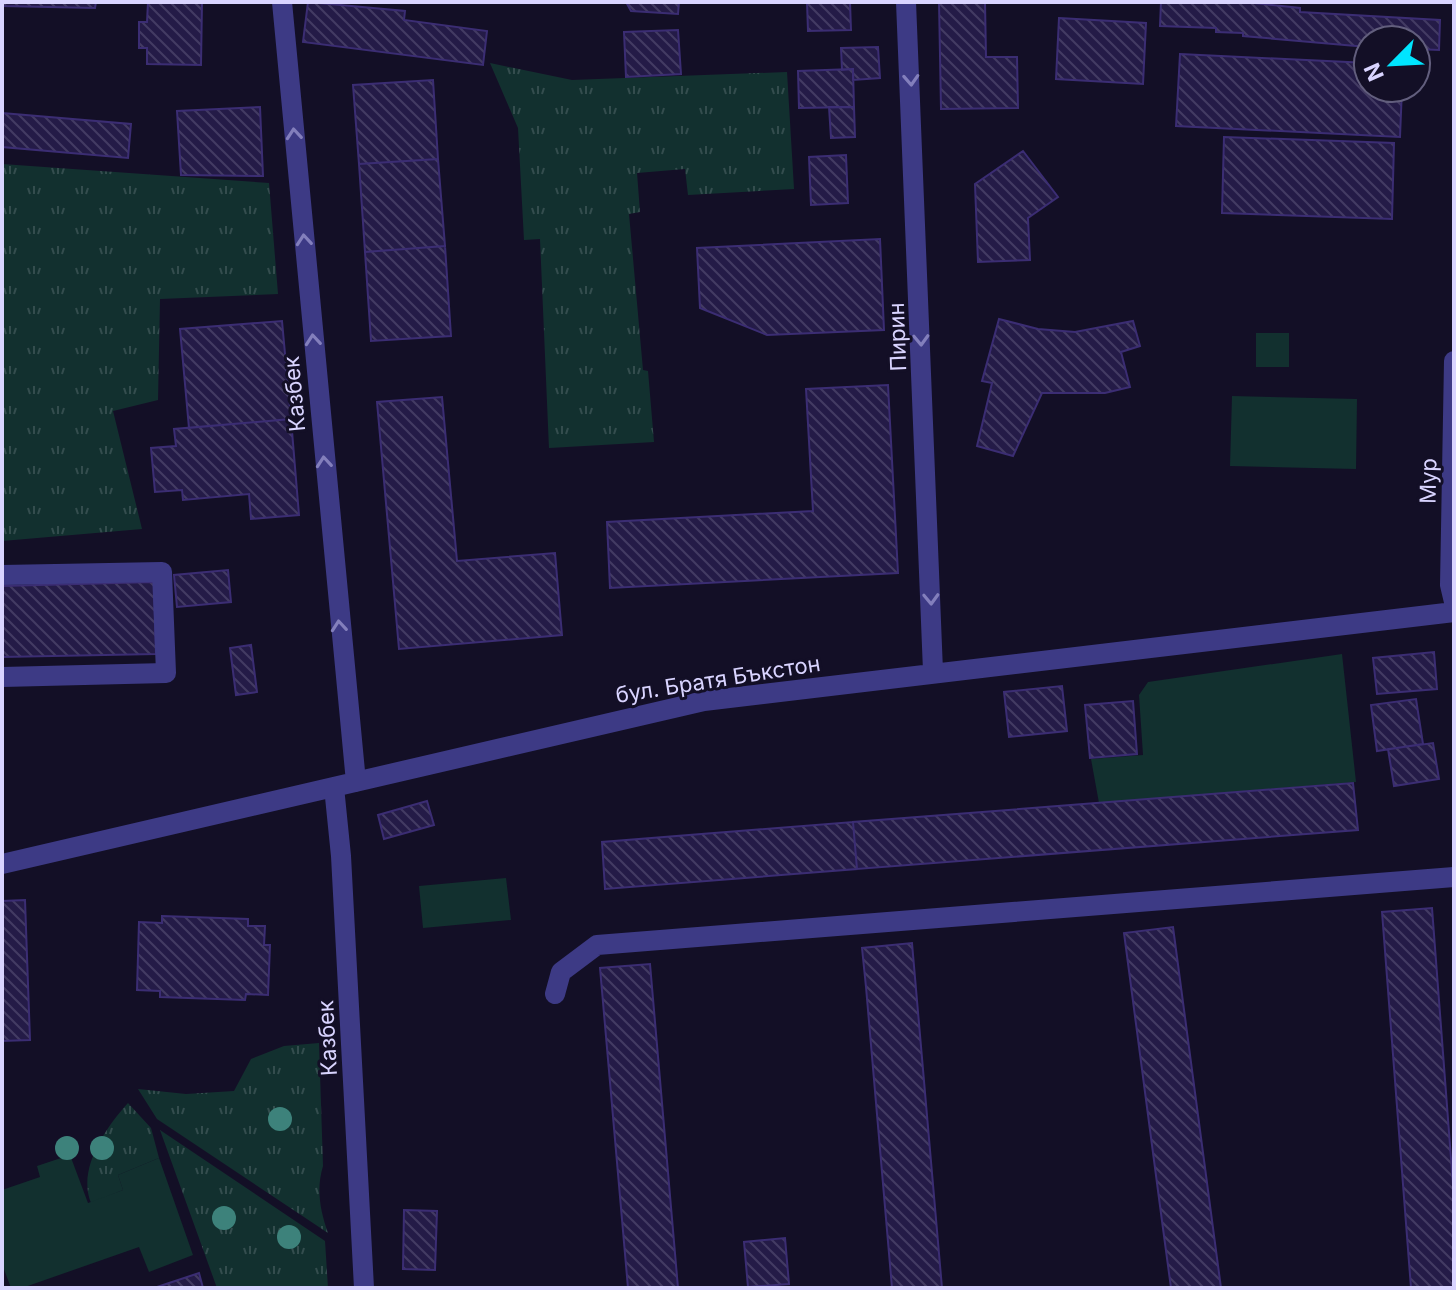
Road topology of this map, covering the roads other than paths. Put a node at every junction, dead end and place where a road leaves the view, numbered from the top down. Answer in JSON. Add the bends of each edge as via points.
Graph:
{"nodes":[{"id":1,"x":282,"y":2,"type":"edge"},
{"id":2,"x":906,"y":2,"type":"edge"},
{"id":3,"x":1454,"y":361,"type":"edge"},
{"id":4,"x":2,"y":575,"type":"edge"},
{"id":5,"x":1454,"y":602,"type":"edge"},
{"id":6,"x":1454,"y":612,"type":"edge"},
{"id":7,"x":933,"y":671,"type":"junction"},
{"id":8,"x":2,"y":677,"type":"edge"},
{"id":9,"x":356,"y":782,"type":"junction"},
{"id":10,"x":334,"y":787,"type":"junction"},
{"id":11,"x":2,"y":864,"type":"edge"},
{"id":12,"x":1454,"y":877,"type":"edge"},
{"id":13,"x":555,"y":994,"type":"dead end"},
{"id":14,"x":364,"y":1288,"type":"edge"}],
"edges":[{"from":9,"to":1,"type":"street","name":"Казбек","one_way":true},
{"from":2,"to":7,"type":"street","name":"Пирин","one_way":true},
{"from":3,"to":5,"type":"street","name":"Мур"},
{"from":4,"to":8,"type":"street","via":[[162,572],[166,673]]},
{"from":6,"to":7,"type":"street","name":"бул. Братя Бъкстон"},
{"from":7,"to":9,"type":"street","name":"бул. Братя Бъкстон","via":[[704,701]]},
{"from":9,"to":10,"type":"street","name":"бул. Братя Бъкстон"},
{"from":10,"to":11,"type":"street","name":"бул. Братя Бъкстон"},
{"from":10,"to":14,"type":"street","name":"Казбек"},
{"from":12,"to":13,"type":"street","via":[[597,945],[561,972]]}]}
